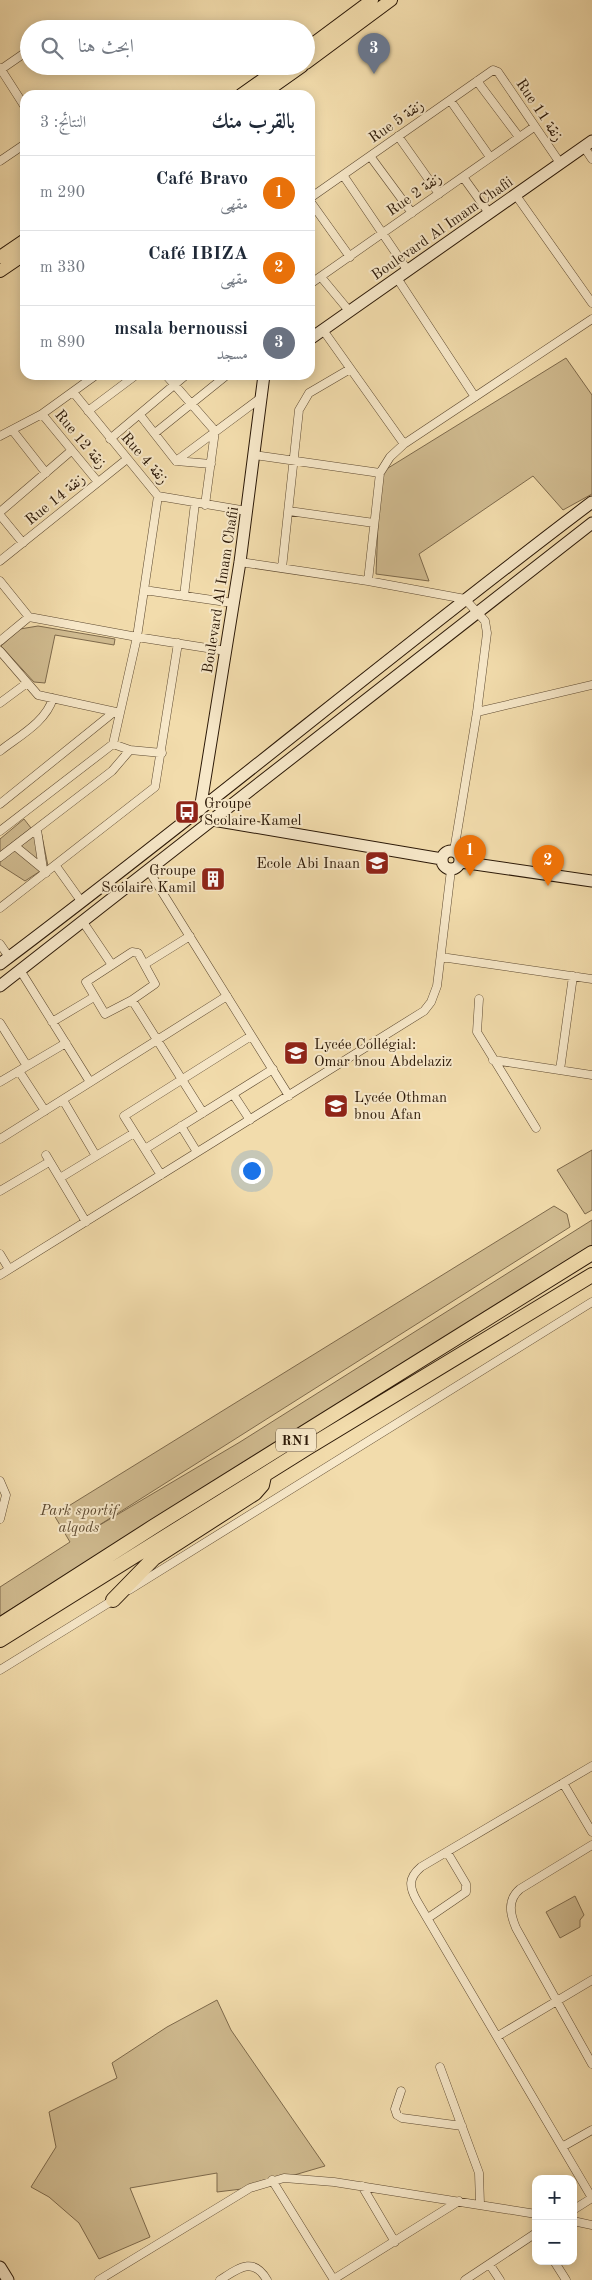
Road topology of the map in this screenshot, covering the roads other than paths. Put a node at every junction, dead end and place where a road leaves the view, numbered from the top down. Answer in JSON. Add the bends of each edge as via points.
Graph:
{"nodes":[{"id":1,"x":372,"y":0,"type":"edge"},
{"id":2,"x":391,"y":0,"type":"edge"},
{"id":3,"x":315,"y":42,"type":"edge"},
{"id":4,"x":20,"y":56,"type":"edge"},
{"id":5,"x":315,"y":56,"type":"edge"},
{"id":6,"x":0,"y":69,"type":"edge"},
{"id":7,"x":498,"y":72,"type":"joint"},
{"id":8,"x":269,"y":75,"type":"edge"},
{"id":9,"x":289,"y":75,"type":"edge"},
{"id":10,"x":477,"y":81,"type":"junction"},
{"id":11,"x":248,"y":90,"type":"edge"},
{"id":12,"x":268,"y":90,"type":"edge"},
{"id":13,"x":20,"y":99,"type":"edge"},
{"id":14,"x":450,"y":100,"type":"junction"},
{"id":15,"x":534,"y":126,"type":"junction"},
{"id":16,"x":398,"y":136,"type":"junction"},
{"id":17,"x":519,"y":137,"type":"junction"},
{"id":18,"x":588,"y":144,"type":"edge"},
{"id":19,"x":20,"y":147,"type":"edge"},
{"id":20,"x":370,"y":156,"type":"junction"},
{"id":21,"x":490,"y":157,"type":"junction"},
{"id":22,"x":592,"y":159,"type":"edge"},
{"id":23,"x":0,"y":161,"type":"edge"},
{"id":24,"x":560,"y":163,"type":"junction"},
{"id":25,"x":343,"y":175,"type":"junction"},
{"id":26,"x":463,"y":177,"type":"junction"},
{"id":27,"x":439,"y":194,"type":"junction"},
{"id":28,"x":515,"y":194,"type":"junction"},
{"id":29,"x":315,"y":196,"type":"edge"},
{"id":30,"x":315,"y":207,"type":"edge"},
{"id":31,"x":412,"y":213,"type":"junction"},
{"id":32,"x":488,"y":213,"type":"junction"},
{"id":33,"x":383,"y":232,"type":"junction"},
{"id":34,"x":20,"y":243,"type":"edge"},
{"id":35,"x":0,"y":257,"type":"edge"},
{"id":36,"x":20,"y":257,"type":"edge"},
{"id":37,"x":350,"y":257,"type":"junction"},
{"id":38,"x":0,"y":271,"type":"edge"},
{"id":39,"x":408,"y":271,"type":"junction"},
{"id":40,"x":322,"y":276,"type":"junction"},
{"id":41,"x":397,"y":278,"type":"junction"},
{"id":42,"x":315,"y":281,"type":"edge"},
{"id":43,"x":592,"y":303,"type":"edge"},
{"id":44,"x":350,"y":312,"type":"junction"},
{"id":45,"x":592,"y":319,"type":"edge"},
{"id":46,"x":323,"y":330,"type":"junction"},
{"id":47,"x":315,"y":336,"type":"edge"},
{"id":48,"x":350,"y":369,"type":"junction"},
{"id":49,"x":89,"y":380,"type":"edge"},
{"id":50,"x":129,"y":380,"type":"edge"},
{"id":51,"x":170,"y":380,"type":"edge"},
{"id":52,"x":180,"y":380,"type":"edge"},
{"id":53,"x":221,"y":380,"type":"edge"},
{"id":54,"x":264,"y":380,"type":"edge"},
{"id":55,"x":175,"y":385,"type":"junction"},
{"id":56,"x":73,"y":392,"type":"junction"},
{"id":57,"x":262,"y":397,"type":"junction"},
{"id":58,"x":474,"y":397,"type":"junction"},
{"id":59,"x":191,"y":403,"type":"junction"},
{"id":60,"x":88,"y":411,"type":"junction"},
{"id":61,"x":42,"y":414,"type":"junction"},
{"id":62,"x":140,"y":415,"type":"junction"},
{"id":63,"x":12,"y":430,"type":"junction"},
{"id":64,"x":214,"y":431,"type":"junction"},
{"id":65,"x":155,"y":433,"type":"junction"},
{"id":66,"x":0,"y":436,"type":"edge"},
{"id":67,"x":110,"y":439,"type":"junction"},
{"id":68,"x":404,"y":444,"type":"junction"},
{"id":69,"x":71,"y":451,"type":"junction"},
{"id":70,"x":254,"y":455,"type":"junction"},
{"id":71,"x":127,"y":459,"type":"junction"},
{"id":72,"x":176,"y":461,"type":"junction"},
{"id":73,"x":295,"y":461,"type":"junction"},
{"id":74,"x":211,"y":464,"type":"junction"},
{"id":75,"x":46,"y":473,"type":"junction"},
{"id":76,"x":380,"y":473,"type":"junction"},
{"id":77,"x":98,"y":482,"type":"junction"},
{"id":78,"x":158,"y":496,"type":"junction"},
{"id":79,"x":592,"y":502,"type":"edge"},
{"id":80,"x":195,"y":503,"type":"junction"},
{"id":81,"x":205,"y":505,"type":"junction"},
{"id":82,"x":247,"y":510,"type":"junction"},
{"id":83,"x":289,"y":511,"type":"junction"},
{"id":84,"x":0,"y":514,"type":"edge"},
{"id":85,"x":374,"y":522,"type":"junction"},
{"id":86,"x":592,"y":523,"type":"edge"},
{"id":87,"x":23,"y":543,"type":"junction"},
{"id":88,"x":0,"y":561,"type":"edge"},
{"id":89,"x":240,"y":562,"type":"junction"},
{"id":90,"x":282,"y":568,"type":"junction"},
{"id":91,"x":0,"y":581,"type":"edge"},
{"id":92,"x":368,"y":581,"type":"junction"},
{"id":93,"x":485,"y":584,"type":"junction"},
{"id":94,"x":144,"y":590,"type":"junction"},
{"id":95,"x":184,"y":596,"type":"junction"},
{"id":96,"x":465,"y":599,"type":"junction"},
{"id":97,"x":497,"y":599,"type":"junction"},
{"id":98,"x":233,"y":603,"type":"junction"},
{"id":99,"x":479,"y":614,"type":"junction"},
{"id":100,"x":29,"y":617,"type":"junction"},
{"id":101,"x":137,"y":637,"type":"junction"},
{"id":102,"x":0,"y":641,"type":"edge"},
{"id":103,"x":178,"y":643,"type":"junction"},
{"id":104,"x":0,"y":651,"type":"edge"},
{"id":105,"x":226,"y":651,"type":"junction"},
{"id":106,"x":27,"y":683,"type":"junction"},
{"id":107,"x":592,"y":685,"type":"edge"},
{"id":108,"x":53,"y":698,"type":"junction"},
{"id":109,"x":0,"y":704,"type":"edge"},
{"id":110,"x":117,"y":712,"type":"junction"},
{"id":111,"x":477,"y":712,"type":"junction"},
{"id":112,"x":113,"y":744,"type":"junction"},
{"id":113,"x":130,"y":750,"type":"junction"},
{"id":114,"x":0,"y":751,"type":"edge"},
{"id":115,"x":162,"y":753,"type":"junction"},
{"id":116,"x":0,"y":804,"type":"edge"},
{"id":117,"x":200,"y":810,"type":"junction"},
{"id":118,"x":210,"y":820,"type":"junction"},
{"id":119,"x":37,"y":830,"type":"junction"},
{"id":120,"x":0,"y":831,"type":"edge"},
{"id":121,"x":15,"y":846,"type":"junction"},
{"id":122,"x":454,"y":851,"type":"junction"},
{"id":123,"x":0,"y":857,"type":"edge"},
{"id":124,"x":442,"y":859,"type":"junction"},
{"id":125,"x":461,"y":862,"type":"junction"},
{"id":126,"x":56,"y":866,"type":"junction"},
{"id":127,"x":451,"y":870,"type":"junction"},
{"id":128,"x":44,"y":871,"type":"junction"},
{"id":129,"x":149,"y":871,"type":"junction"},
{"id":130,"x":592,"y":881,"type":"edge"},
{"id":131,"x":81,"y":901,"type":"junction"},
{"id":132,"x":0,"y":908,"type":"edge"},
{"id":133,"x":83,"y":922,"type":"junction"},
{"id":134,"x":190,"y":936,"type":"junction"},
{"id":135,"x":0,"y":944,"type":"edge"},
{"id":136,"x":441,"y":957,"type":"junction"},
{"id":137,"x":5,"y":960,"type":"edge"},
{"id":138,"x":112,"y":964,"type":"junction"},
{"id":139,"x":145,"y":964,"type":"junction"},
{"id":140,"x":20,"y":970,"type":"junction"},
{"id":141,"x":573,"y":976,"type":"junction"},
{"id":142,"x":592,"y":979,"type":"edge"},
{"id":143,"x":0,"y":986,"type":"edge"},
{"id":144,"x":227,"y":996,"type":"junction"},
{"id":145,"x":94,"y":997,"type":"junction"},
{"id":146,"x":479,"y":999,"type":"dead end"},
{"id":147,"x":132,"y":1000,"type":"junction"},
{"id":148,"x":52,"y":1022,"type":"junction"},
{"id":149,"x":0,"y":1023,"type":"edge"},
{"id":150,"x":251,"y":1036,"type":"junction"},
{"id":151,"x":157,"y":1040,"type":"junction"},
{"id":152,"x":66,"y":1043,"type":"junction"},
{"id":153,"x":493,"y":1060,"type":"junction"},
{"id":154,"x":27,"y":1066,"type":"junction"},
{"id":155,"x":273,"y":1069,"type":"junction"},
{"id":156,"x":560,"y":1070,"type":"junction"},
{"id":157,"x":19,"y":1071,"type":"junction"},
{"id":158,"x":592,"y":1075,"type":"edge"},
{"id":159,"x":182,"y":1080,"type":"junction"},
{"id":160,"x":0,"y":1082,"type":"edge"},
{"id":161,"x":90,"y":1082,"type":"junction"},
{"id":162,"x":233,"y":1094,"type":"junction"},
{"id":163,"x":289,"y":1096,"type":"junction"},
{"id":164,"x":63,"y":1100,"type":"junction"},
{"id":165,"x":45,"y":1111,"type":"junction"},
{"id":166,"x":202,"y":1112,"type":"junction"},
{"id":167,"x":250,"y":1120,"type":"junction"},
{"id":168,"x":181,"y":1126,"type":"junction"},
{"id":169,"x":536,"y":1128,"type":"dead end"},
{"id":170,"x":134,"y":1133,"type":"junction"},
{"id":171,"x":0,"y":1139,"type":"edge"},
{"id":172,"x":145,"y":1149,"type":"junction"},
{"id":173,"x":197,"y":1152,"type":"junction"},
{"id":174,"x":96,"y":1156,"type":"junction"},
{"id":175,"x":161,"y":1175,"type":"junction"},
{"id":176,"x":60,"y":1178,"type":"junction"},
{"id":177,"x":0,"y":1191,"type":"edge"},
{"id":178,"x":86,"y":1222,"type":"junction"},
{"id":179,"x":592,"y":1253,"type":"edge"},
{"id":180,"x":0,"y":1254,"type":"edge"},
{"id":181,"x":9,"y":1269,"type":"junction"},
{"id":182,"x":0,"y":1275,"type":"edge"},
{"id":183,"x":592,"y":1275,"type":"edge"},
{"id":184,"x":592,"y":1284,"type":"edge"},
{"id":185,"x":592,"y":1302,"type":"edge"},
{"id":186,"x":542,"y":1307,"type":"junction"},
{"id":187,"x":264,"y":1476,"type":"junction"},
{"id":188,"x":0,"y":1481,"type":"edge"},
{"id":189,"x":0,"y":1519,"type":"edge"},
{"id":190,"x":113,"y":1600,"type":"junction"},
{"id":191,"x":0,"y":1625,"type":"edge"},
{"id":192,"x":0,"y":1640,"type":"edge"},
{"id":193,"x":0,"y":1670,"type":"edge"},
{"id":194,"x":592,"y":1766,"type":"edge"},
{"id":195,"x":563,"y":1783,"type":"junction"},
{"id":196,"x":592,"y":1832,"type":"edge"},
{"id":197,"x":592,"y":1845,"type":"edge"},
{"id":198,"x":447,"y":1852,"type":"junction"},
{"id":199,"x":428,"y":1918,"type":"junction"},
{"id":200,"x":592,"y":1980,"type":"edge"},
{"id":201,"x":556,"y":2001,"type":"junction"},
{"id":202,"x":498,"y":2036,"type":"junction"},
{"id":203,"x":592,"y":2064,"type":"edge"},
{"id":204,"x":440,"y":2067,"type":"dead end"},
{"id":205,"x":401,"y":2090,"type":"dead end"},
{"id":206,"x":462,"y":2126,"type":"junction"},
{"id":207,"x":592,"y":2130,"type":"edge"},
{"id":208,"x":562,"y":2147,"type":"junction"},
{"id":209,"x":272,"y":2180,"type":"junction"},
{"id":210,"x":362,"y":2186,"type":"junction"},
{"id":211,"x":592,"y":2198,"type":"edge"},
{"id":212,"x":459,"y":2201,"type":"junction"},
{"id":213,"x":480,"y":2204,"type":"junction"},
{"id":214,"x":577,"y":2207,"type":"edge"},
{"id":215,"x":532,"y":2213,"type":"edge"},
{"id":216,"x":577,"y":2223,"type":"edge"},
{"id":217,"x":592,"y":2225,"type":"edge"},
{"id":218,"x":532,"y":2236,"type":"edge"},
{"id":219,"x":395,"y":2242,"type":"junction"},
{"id":220,"x":490,"y":2264,"type":"junction"},
{"id":221,"x":557,"y":2265,"type":"edge"},
{"id":222,"x":0,"y":2267,"type":"edge"},
{"id":223,"x":8,"y":2280,"type":"edge"},
{"id":224,"x":99,"y":2280,"type":"edge"},
{"id":225,"x":220,"y":2280,"type":"edge"},
{"id":226,"x":267,"y":2280,"type":"edge"},
{"id":227,"x":334,"y":2280,"type":"edge"},
{"id":228,"x":465,"y":2280,"type":"edge"},
{"id":229,"x":500,"y":2280,"type":"edge"},
{"id":230,"x":566,"y":2280,"type":"edge"}],
"edges":[{"from":1,"to":3,"type":"main road"},
{"from":2,"to":5,"type":"main road"},
{"from":4,"to":6,"type":"street"},
{"from":6,"to":13,"type":"street"},
{"from":7,"to":10,"type":"street","name":"Rue 5 زنقة","via":[[494,70]]},
{"from":7,"to":15,"type":"street","name":"Rue 11 زنقة"},
{"from":8,"to":11,"type":"main road"},
{"from":9,"to":12,"type":"main road"},
{"from":10,"to":14,"type":"street","name":"Rue 5 زنقة"},
{"from":10,"to":17,"type":"street"},
{"from":14,"to":16,"type":"street","name":"Rue 5 زنقة"},
{"from":14,"to":21,"type":"street"},
{"from":15,"to":17,"type":"street","name":"Rue 2 زنقة"},
{"from":15,"to":24,"type":"street","name":"Rue 11 زنقة"},
{"from":16,"to":20,"type":"street","name":"Rue 5 زنقة"},
{"from":16,"to":27,"type":"street"},
{"from":17,"to":21,"type":"street","name":"Rue 2 زنقة"},
{"from":18,"to":22,"type":"street"},
{"from":18,"to":24,"type":"street","name":"Boulevard Al Imam Chafii"},
{"from":19,"to":23,"type":"street"},
{"from":20,"to":25,"type":"street","name":"Rue 5 زنقة"},
{"from":20,"to":31,"type":"street"},
{"from":21,"to":26,"type":"street","name":"Rue 2 زنقة"},
{"from":24,"to":28,"type":"street","name":"Boulevard Al Imam Chafii"},
{"from":25,"to":29,"type":"street","name":"Rue 5 زنقة"},
{"from":25,"to":33,"type":"street"},
{"from":26,"to":27,"type":"street","name":"Rue 2 زنقة"},
{"from":26,"to":32,"type":"street"},
{"from":27,"to":31,"type":"street","name":"Rue 2 زنقة"},
{"from":28,"to":32,"type":"street","name":"Boulevard Al Imam Chafii"},
{"from":28,"to":43,"type":"street"},
{"from":30,"to":37,"type":"street","name":"Rue 5 زنقة"},
{"from":31,"to":33,"type":"street","name":"Rue 2 زنقة"},
{"from":32,"to":39,"type":"street","name":"Boulevard Al Imam Chafii"},
{"from":33,"to":37,"type":"street","name":"Rue 2 زنقة"},
{"from":33,"to":39,"type":"street"},
{"from":34,"to":35,"type":"main road"},
{"from":36,"to":38,"type":"main road"},
{"from":37,"to":40,"type":"street","name":"Rue 2 زنقة"},
{"from":39,"to":41,"type":"street","name":"Boulevard Al Imam Chafii"},
{"from":40,"to":42,"type":"street","name":"Rue 2 زنقة"},
{"from":40,"to":44,"type":"street"},
{"from":41,"to":44,"type":"street","name":"Boulevard Al Imam Chafii"},
{"from":41,"to":58,"type":"street"},
{"from":44,"to":46,"type":"street","name":"Boulevard Al Imam Chafii"},
{"from":45,"to":58,"type":"street"},
{"from":46,"to":47,"type":"street","name":"Boulevard Al Imam Chafii"},
{"from":46,"to":48,"type":"street"},
{"from":48,"to":68,"type":"street"},
{"from":48,"to":73,"type":"street","via":[[308,393],[302,401]]},
{"from":49,"to":56,"type":"street"},
{"from":50,"to":60,"type":"street"},
{"from":51,"to":55,"type":"street"},
{"from":52,"to":55,"type":"street"},
{"from":53,"to":59,"type":"street"},
{"from":54,"to":57,"type":"street","name":"Boulevard Al Imam Chafii"},
{"from":55,"to":59,"type":"street"},
{"from":55,"to":62,"type":"street"},
{"from":56,"to":60,"type":"street","name":"Rue 4 زنقة"},
{"from":56,"to":61,"type":"street"},
{"from":57,"to":64,"type":"street"},
{"from":57,"to":70,"type":"street","name":"Boulevard Al Imam Chafii"},
{"from":58,"to":68,"type":"street"},
{"from":59,"to":64,"type":"street"},
{"from":59,"to":65,"type":"street"},
{"from":60,"to":67,"type":"street","name":"Rue 4 زنقة"},
{"from":61,"to":63,"type":"street"},
{"from":61,"to":69,"type":"street","name":"Rue 12 زنقة"},
{"from":62,"to":65,"type":"street"},
{"from":62,"to":67,"type":"street"},
{"from":63,"to":66,"type":"street"},
{"from":63,"to":75,"type":"street"},
{"from":64,"to":72,"type":"street"},
{"from":64,"to":74,"type":"street"},
{"from":65,"to":72,"type":"street"},
{"from":67,"to":71,"type":"street","name":"Rue 4 زنقة"},
{"from":68,"to":76,"type":"street"},
{"from":69,"to":75,"type":"street"},
{"from":69,"to":77,"type":"street","name":"Rue 12 زنقة"},
{"from":70,"to":73,"type":"street"},
{"from":70,"to":82,"type":"street","name":"Boulevard Al Imam Chafii"},
{"from":71,"to":77,"type":"street","name":"Rue 14 زنقة"},
{"from":71,"to":78,"type":"street","name":"Rue 4 زنقة"},
{"from":72,"to":74,"type":"street"},
{"from":73,"to":76,"type":"street"},
{"from":73,"to":83,"type":"street"},
{"from":74,"to":81,"type":"street"},
{"from":75,"to":84,"type":"street"},
{"from":76,"to":85,"type":"street"},
{"from":77,"to":87,"type":"street","name":"Rue 14 زنقة"},
{"from":78,"to":80,"type":"street","name":"Rue 4 زنقة"},
{"from":78,"to":94,"type":"street"},
{"from":79,"to":93,"type":"street"},
{"from":80,"to":81,"type":"street","name":"Rue 4 زنقة"},
{"from":80,"to":95,"type":"street"},
{"from":81,"to":82,"type":"street","name":"Rue 4 زنقة"},
{"from":82,"to":89,"type":"street","name":"Boulevard Al Imam Chafii"},
{"from":83,"to":85,"type":"street"},
{"from":83,"to":90,"type":"street"},
{"from":84,"to":87,"type":"street"},
{"from":85,"to":92,"type":"street"},
{"from":86,"to":97,"type":"street"},
{"from":87,"to":88,"type":"street","name":"Rue 14 زنقة"},
{"from":89,"to":90,"type":"street"},
{"from":89,"to":98,"type":"street","name":"Boulevard Al Imam Chafii"},
{"from":90,"to":92,"type":"street"},
{"from":91,"to":100,"type":"street"},
{"from":92,"to":96,"type":"street"},
{"from":93,"to":96,"type":"street"},
{"from":93,"to":97,"type":"street"},
{"from":94,"to":95,"type":"street"},
{"from":94,"to":101,"type":"street"},
{"from":95,"to":98,"type":"street"},
{"from":96,"to":99,"type":"street"},
{"from":96,"to":117,"type":"street"},
{"from":97,"to":99,"type":"street"},
{"from":98,"to":105,"type":"street","name":"Boulevard Al Imam Chafii"},
{"from":99,"to":111,"type":"street","via":[[487,626],[487,633]]},
{"from":99,"to":118,"type":"street"},
{"from":100,"to":101,"type":"street"},
{"from":100,"to":102,"type":"street"},
{"from":101,"to":103,"type":"street"},
{"from":101,"to":110,"type":"street"},
{"from":103,"to":105,"type":"street"},
{"from":103,"to":115,"type":"street"},
{"from":104,"to":106,"type":"street"},
{"from":105,"to":117,"type":"street","name":"Boulevard Al Imam Chafii"},
{"from":106,"to":108,"type":"street","via":[[38,695]]},
{"from":106,"to":109,"type":"street"},
{"from":107,"to":111,"type":"street"},
{"from":108,"to":110,"type":"street"},
{"from":108,"to":114,"type":"street","via":[[43,717]]},
{"from":110,"to":112,"type":"street"},
{"from":110,"to":116,"type":"street"},
{"from":111,"to":122,"type":"street"},
{"from":112,"to":113,"type":"street"},
{"from":112,"to":120,"type":"street"},
{"from":113,"to":115,"type":"street"},
{"from":113,"to":119,"type":"street","via":[[112,771]]},
{"from":115,"to":126,"type":"street","via":[[155,787]]},
{"from":117,"to":118,"type":"street"},
{"from":117,"to":131,"type":"street"},
{"from":118,"to":124,"type":"street"},
{"from":118,"to":129,"type":"street"},
{"from":119,"to":121,"type":"street"},
{"from":119,"to":128,"type":"street"},
{"from":121,"to":123,"type":"street"},
{"from":121,"to":128,"type":"street"},
{"from":122,"to":124,"type":"street","via":[[444,854]]},
{"from":122,"to":125,"type":"street"},
{"from":124,"to":127,"type":"street","via":[[444,866]]},
{"from":125,"to":127,"type":"street"},
{"from":125,"to":130,"type":"street"},
{"from":126,"to":128,"type":"street"},
{"from":126,"to":131,"type":"street"},
{"from":127,"to":136,"type":"street"},
{"from":128,"to":132,"type":"street"},
{"from":129,"to":133,"type":"street"},
{"from":129,"to":134,"type":"street"},
{"from":131,"to":137,"type":"street"},
{"from":133,"to":138,"type":"street"},
{"from":133,"to":140,"type":"street"},
{"from":134,"to":139,"type":"street"},
{"from":134,"to":144,"type":"street"},
{"from":135,"to":137,"type":"street"},
{"from":136,"to":141,"type":"street"},
{"from":136,"to":163,"type":"street","via":[[437,986],[424,1011]]},
{"from":138,"to":139,"type":"street","via":[[135,952]]},
{"from":138,"to":145,"type":"street","via":[[86,982]]},
{"from":139,"to":147,"type":"street","via":[[155,984]]},
{"from":140,"to":143,"type":"street"},
{"from":140,"to":148,"type":"street"},
{"from":141,"to":142,"type":"street"},
{"from":141,"to":156,"type":"street"},
{"from":144,"to":150,"type":"street"},
{"from":144,"to":151,"type":"street"},
{"from":145,"to":147,"type":"street","via":[[105,1014]]},
{"from":145,"to":148,"type":"street"},
{"from":146,"to":153,"type":"street","via":[[477,1032]]},
{"from":147,"to":151,"type":"street"},
{"from":148,"to":152,"type":"street"},
{"from":149,"to":154,"type":"street"},
{"from":150,"to":155,"type":"street"},
{"from":150,"to":159,"type":"street"},
{"from":151,"to":159,"type":"street"},
{"from":151,"to":161,"type":"street"},
{"from":152,"to":154,"type":"street"},
{"from":152,"to":161,"type":"street"},
{"from":153,"to":156,"type":"street"},
{"from":153,"to":169,"type":"street"},
{"from":154,"to":157,"type":"street"},
{"from":155,"to":162,"type":"street"},
{"from":155,"to":163,"type":"street"},
{"from":156,"to":158,"type":"street"},
{"from":157,"to":160,"type":"street"},
{"from":157,"to":165,"type":"street"},
{"from":159,"to":166,"type":"street"},
{"from":159,"to":170,"type":"street","via":[[124,1116]]},
{"from":161,"to":164,"type":"street"},
{"from":162,"to":166,"type":"street"},
{"from":162,"to":167,"type":"street"},
{"from":163,"to":167,"type":"street"},
{"from":164,"to":165,"type":"street"},
{"from":164,"to":174,"type":"street"},
{"from":165,"to":171,"type":"street"},
{"from":166,"to":168,"type":"street"},
{"from":167,"to":173,"type":"street"},
{"from":168,"to":172,"type":"street"},
{"from":168,"to":173,"type":"street"},
{"from":170,"to":172,"type":"street"},
{"from":170,"to":174,"type":"street"},
{"from":172,"to":175,"type":"street"},
{"from":173,"to":175,"type":"street"},
{"from":174,"to":176,"type":"street"},
{"from":175,"to":178,"type":"street"},
{"from":176,"to":177,"type":"street","via":[[48,1158]]},
{"from":176,"to":178,"type":"street"},
{"from":178,"to":181,"type":"street"},
{"from":179,"to":191,"type":"highway","number":"RN1"},
{"from":180,"to":181,"type":"street"},
{"from":181,"to":182,"type":"street"},
{"from":183,"to":186,"type":"highway","number":"RN1"},
{"from":184,"to":186,"type":"highway"},
{"from":185,"to":190,"type":"street"},
{"from":186,"to":187,"type":"highway","number":"RN1"},
{"from":187,"to":190,"type":"highway","via":[[255,1493],[154,1558]]},
{"from":187,"to":192,"type":"highway","number":"RN1"},
{"from":188,"to":189,"type":"street","via":[[6,1495]]},
{"from":190,"to":193,"type":"street"},
{"from":194,"to":195,"type":"street"},
{"from":195,"to":196,"type":"street"},
{"from":195,"to":198,"type":"street"},
{"from":197,"to":201,"type":"street","via":[[520,1889],[511,1901],[512,1920]]},
{"from":198,"to":199,"type":"street","via":[[421,1867],[411,1878],[412,1892]]},
{"from":198,"to":199,"type":"street","via":[[466,1884],[466,1892]]},
{"from":199,"to":202,"type":"street"},
{"from":200,"to":201,"type":"street"},
{"from":201,"to":202,"type":"street"},
{"from":201,"to":203,"type":"street"},
{"from":202,"to":208,"type":"street"},
{"from":204,"to":206,"type":"street"},
{"from":205,"to":206,"type":"street","via":[[395,2109],[402,2118]]},
{"from":206,"to":213,"type":"street","via":[[479,2173]]},
{"from":207,"to":208,"type":"street"},
{"from":208,"to":211,"type":"street"},
{"from":209,"to":210,"type":"street","via":[[294,2178]]},
{"from":209,"to":224,"type":"street","via":[[250,2188]]},
{"from":209,"to":227,"type":"street"},
{"from":210,"to":212,"type":"street"},
{"from":210,"to":219,"type":"street"},
{"from":211,"to":214,"type":"street"},
{"from":212,"to":213,"type":"street"},
{"from":212,"to":219,"type":"street"},
{"from":213,"to":215,"type":"street"},
{"from":216,"to":217,"type":"street"},
{"from":218,"to":220,"type":"street"},
{"from":219,"to":227,"type":"street"},
{"from":220,"to":228,"type":"street"},
{"from":220,"to":229,"type":"street"},
{"from":221,"to":230,"type":"street"},
{"from":222,"to":223,"type":"street"},
{"from":225,"to":226,"type":"street","via":[[239,2268],[251,2266],[262,2271]]}]}
